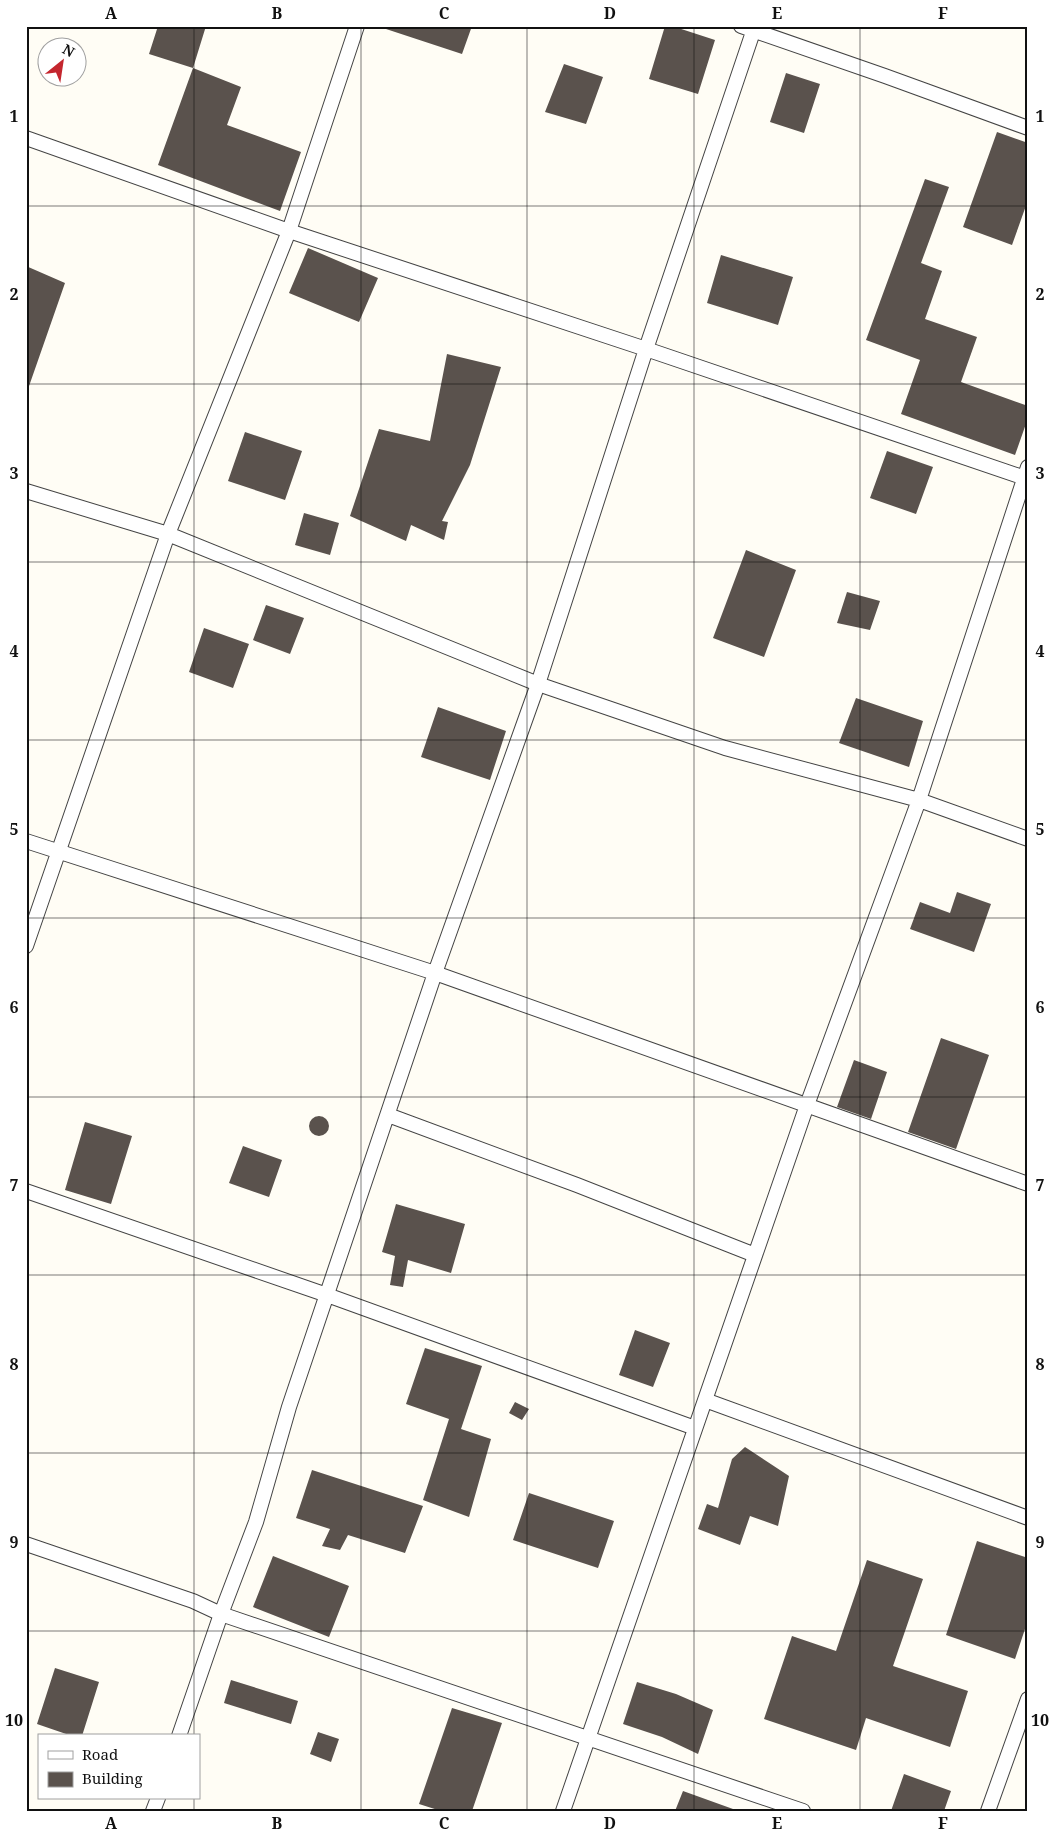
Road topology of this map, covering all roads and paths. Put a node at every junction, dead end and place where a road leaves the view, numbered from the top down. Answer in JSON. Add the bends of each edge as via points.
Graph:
{"nodes":[{"id":1,"x":357,"y":26,"type":"edge"},
{"id":2,"x":750,"y":28,"type":"edge"},
{"id":3,"x":1028,"y":128,"type":"edge"},
{"id":4,"x":26,"y":138,"type":"edge"},
{"id":5,"x":289,"y":231,"type":"junction"},
{"id":6,"x":646,"y":349,"type":"junction"},
{"id":7,"x":1026,"y":474,"type":"edge"},
{"id":8,"x":26,"y":491,"type":"edge"},
{"id":9,"x":168,"y":534,"type":"junction"},
{"id":10,"x":538,"y":684,"type":"junction"},
{"id":11,"x":919,"y":800,"type":"junction"},
{"id":12,"x":1028,"y":839,"type":"edge"},
{"id":13,"x":26,"y":841,"type":"edge"},
{"id":14,"x":58,"y":852,"type":"junction"},
{"id":15,"x":26,"y":946,"type":"edge"},
{"id":16,"x":435,"y":973,"type":"junction"},
{"id":17,"x":806,"y":1105,"type":"junction"},
{"id":18,"x":388,"y":1115,"type":"junction"},
{"id":19,"x":1028,"y":1184,"type":"edge"},
{"id":20,"x":26,"y":1191,"type":"edge"},
{"id":21,"x":755,"y":1255,"type":"junction"},
{"id":22,"x":327,"y":1295,"type":"junction"},
{"id":23,"x":705,"y":1400,"type":"junction"},
{"id":24,"x":695,"y":1428,"type":"junction"},
{"id":25,"x":1028,"y":1518,"type":"edge"},
{"id":26,"x":26,"y":1544,"type":"edge"},
{"id":27,"x":221,"y":1614,"type":"junction"},
{"id":28,"x":1028,"y":1699,"type":"edge"},
{"id":29,"x":180,"y":1734,"type":"edge"},
{"id":30,"x":587,"y":1738,"type":"junction"},
{"id":31,"x":563,"y":1811,"type":"edge"},
{"id":32,"x":804,"y":1811,"type":"edge"},
{"id":33,"x":988,"y":1811,"type":"edge"}],
"edges":[{"from":1,"to":5,"type":"street"},
{"from":2,"to":3,"type":"street"},
{"from":2,"to":6,"type":"street"},
{"from":4,"to":5,"type":"street"},
{"from":5,"to":6,"type":"street"},
{"from":5,"to":9,"type":"street"},
{"from":6,"to":7,"type":"street"},
{"from":6,"to":10,"type":"street"},
{"from":7,"to":11,"type":"street"},
{"from":8,"to":9,"type":"street"},
{"from":9,"to":10,"type":"street"},
{"from":9,"to":14,"type":"street"},
{"from":10,"to":11,"type":"street","via":[[725,748]]},
{"from":10,"to":16,"type":"street"},
{"from":11,"to":12,"type":"street"},
{"from":11,"to":17,"type":"street"},
{"from":13,"to":14,"type":"street"},
{"from":14,"to":15,"type":"street"},
{"from":14,"to":16,"type":"street"},
{"from":16,"to":17,"type":"street"},
{"from":16,"to":18,"type":"street"},
{"from":17,"to":19,"type":"street"},
{"from":17,"to":21,"type":"street"},
{"from":18,"to":21,"type":"street"},
{"from":18,"to":22,"type":"street"},
{"from":20,"to":22,"type":"street"},
{"from":21,"to":23,"type":"street"},
{"from":22,"to":24,"type":"street"},
{"from":22,"to":27,"type":"street","via":[[289,1407],[256,1522]]},
{"from":23,"to":24,"type":"street"},
{"from":23,"to":25,"type":"street"},
{"from":24,"to":30,"type":"street"},
{"from":26,"to":27,"type":"street","via":[[193,1601]]},
{"from":27,"to":29,"type":"street"},
{"from":27,"to":30,"type":"street"},
{"from":28,"to":33,"type":"street"},
{"from":30,"to":31,"type":"street"},
{"from":30,"to":32,"type":"street"}]}
